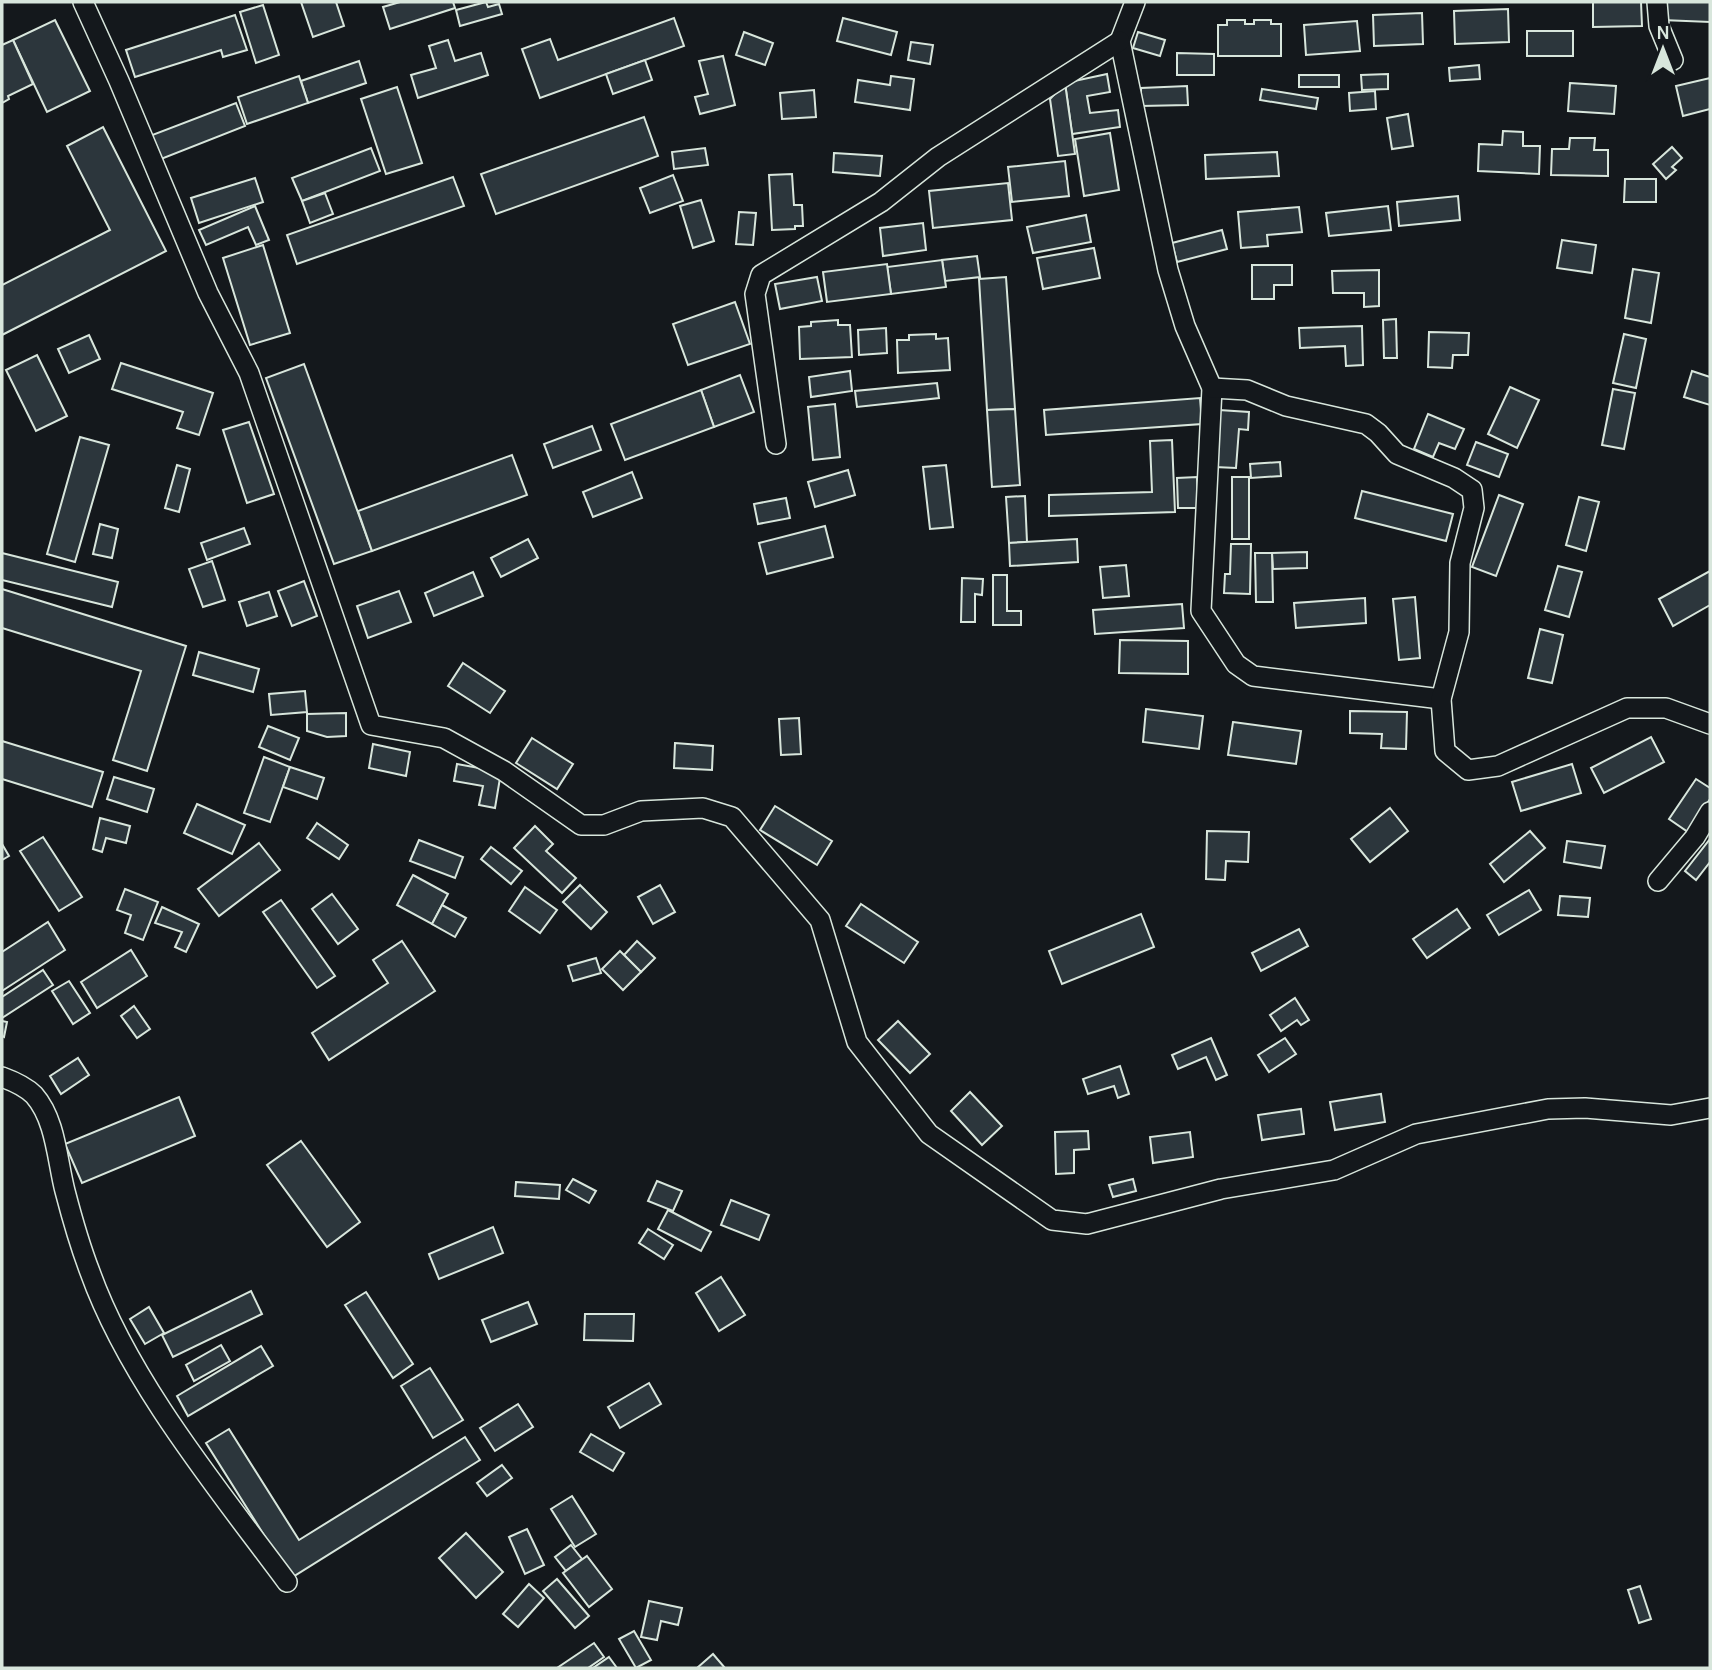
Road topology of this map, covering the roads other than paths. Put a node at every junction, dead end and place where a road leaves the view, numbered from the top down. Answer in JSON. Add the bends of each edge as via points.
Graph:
{"nodes":[{"id":1,"x":83,"y":2,"type":"edge"},
{"id":2,"x":1135,"y":2,"type":"edge"},
{"id":3,"x":1657,"y":2,"type":"edge"},
{"id":4,"x":1120,"y":41,"type":"junction"},
{"id":5,"x":1673,"y":60,"type":"dead end"},
{"id":6,"x":1212,"y":388,"type":"junction"},
{"id":7,"x":776,"y":444,"type":"dead end"},
{"id":8,"x":1441,"y":699,"type":"junction"},
{"id":9,"x":1710,"y":724,"type":"edge"},
{"id":10,"x":1710,"y":812,"type":"edge"},
{"id":11,"x":1658,"y":881,"type":"dead end"},
{"id":12,"x":2,"y":1077,"type":"edge"},
{"id":13,"x":1710,"y":1108,"type":"edge"},
{"id":14,"x":287,"y":1582,"type":"dead end"}],
"edges":[{"from":1,"to":13,"type":"street","via":[[208,293],[249,373],[370,725],[444,738],[504,771],[582,825],[604,825],[640,811],[703,808],[732,817],[820,920],[858,1042],[929,1134],[1052,1220],[1087,1224],[1221,1189],[1334,1170],[1416,1133],[1548,1109],[1671,1115]]},
{"from":2,"to":4,"type":"street"},
{"from":3,"to":5,"type":"street","via":[[1659,26]]},
{"from":4,"to":6,"type":"street","via":[[1168,270],[1185,326]]},
{"from":4,"to":7,"type":"street","via":[[938,157],[881,202],[761,275],[755,294]]},
{"from":6,"to":8,"type":"street","via":[[1201,611],[1236,664],[1253,676]]},
{"from":6,"to":8,"type":"street","via":[[1247,390],[1286,406],[1366,424],[1397,454],[1454,478],[1472,491],[1475,508],[1460,563],[1459,632]]},
{"from":8,"to":9,"type":"street","via":[[1445,751],[1468,770],[1498,766],[1627,708],[1666,708]]},
{"from":10,"to":11,"type":"street"},
{"from":12,"to":14,"type":"street","via":[[33,1094],[48,1118],[90,1273],[128,1356]]}]}
